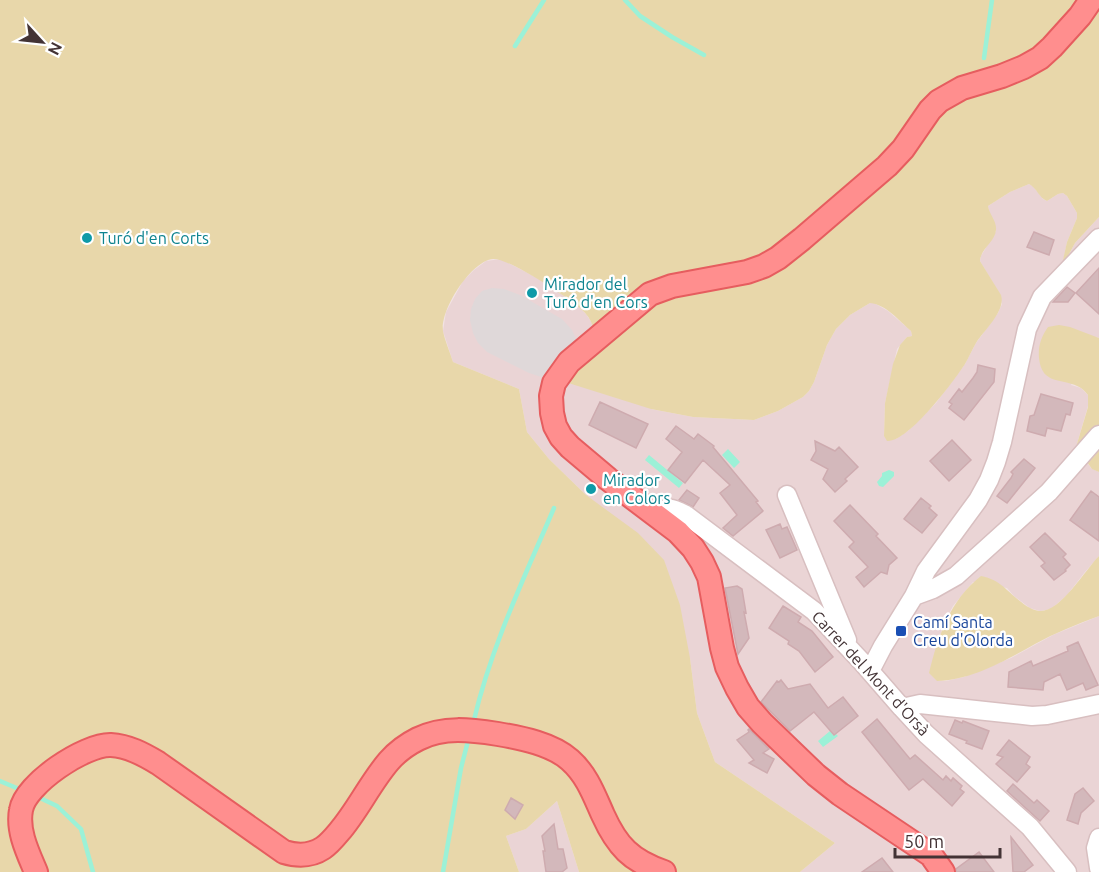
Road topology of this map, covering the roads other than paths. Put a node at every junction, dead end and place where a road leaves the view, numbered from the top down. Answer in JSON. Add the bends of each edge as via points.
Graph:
{"nodes":[{"id":1,"x":1091,"y":0,"type":"edge"},
{"id":2,"x":1099,"y":238,"type":"edge"},
{"id":3,"x":1099,"y":435,"type":"edge"},
{"id":4,"x":787,"y":495,"type":"dead end"},
{"id":5,"x":654,"y":514,"type":"junction"},
{"id":6,"x":914,"y":596,"type":"junction"},
{"id":7,"x":852,"y":651,"type":"junction"},
{"id":8,"x":870,"y":671,"type":"junction"},
{"id":9,"x":1099,"y":704,"type":"edge"},
{"id":10,"x":902,"y":708,"type":"junction"},
{"id":11,"x":1099,"y":838,"type":"edge"},
{"id":12,"x":1099,"y":868,"type":"edge"},
{"id":13,"x":36,"y":872,"type":"edge"},
{"id":14,"x":663,"y":872,"type":"edge"},
{"id":15,"x":943,"y":872,"type":"edge"},
{"id":16,"x":1067,"y":872,"type":"edge"}],
"edges":[{"from":1,"to":5,"type":"main road","via":[[1040,58],[939,101],[887,166],[778,258],[747,272],[650,294],[562,370],[551,396],[555,426],[561,437]]},
{"from":2,"to":6,"type":"street","via":[[1042,297],[1027,329],[993,471],[978,500],[926,571]]},
{"from":3,"to":6,"type":"street","via":[[1049,492],[956,576]]},
{"from":4,"to":7,"type":"street"},
{"from":5,"to":7,"type":"street","name":"Carrer del Mont d'Orsà","via":[[671,508],[698,522],[814,611]]},
{"from":5,"to":15,"type":"main road","via":[[678,532],[702,562],[709,577],[727,667],[748,707],[816,775],[931,855]]},
{"from":6,"to":8,"type":"street"},
{"from":7,"to":8,"type":"street","name":"Carrer del Mont d'Orsà"},
{"from":8,"to":10,"type":"street","name":"Carrer del Mont d'Orsà"},
{"from":9,"to":10,"type":"street","via":[[1047,716],[920,704]]},
{"from":10,"to":16,"type":"street","name":"Carrer del Mont d'Orsà","via":[[1030,827]]},
{"from":11,"to":12,"type":"street"},
{"from":13,"to":14,"type":"main road","via":[[21,827],[26,797],[57,768],[96,747],[122,747],[144,755],[284,852],[300,856],[331,842],[389,761],[404,749],[439,732],[463,729],[539,744],[569,759],[583,774],[623,848],[640,862]]}]}
